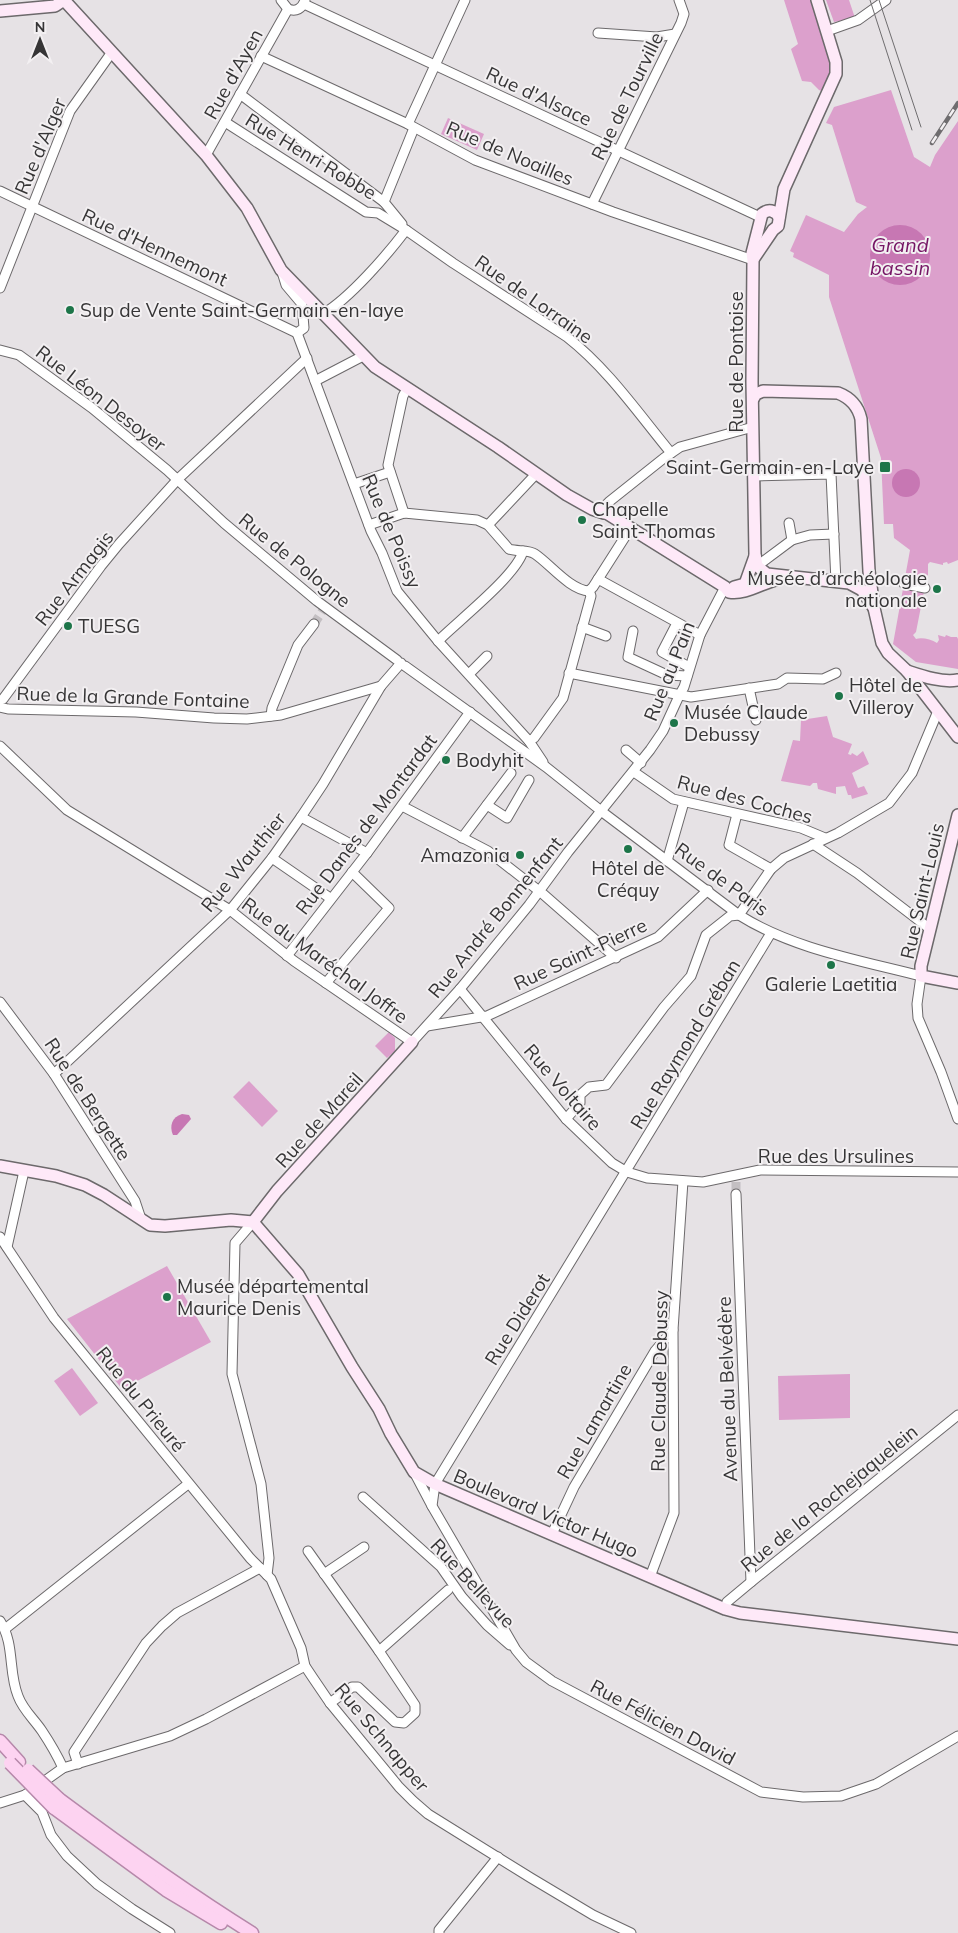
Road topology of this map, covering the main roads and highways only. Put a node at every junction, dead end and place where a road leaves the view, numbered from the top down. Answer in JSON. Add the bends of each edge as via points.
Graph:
{"nodes":[{"id":1,"x":44,"y":0,"type":"edge"},
{"id":2,"x":64,"y":0,"type":"edge"},
{"id":3,"x":817,"y":0,"type":"edge"},
{"id":4,"x":32,"y":8,"type":"junction"},
{"id":5,"x":0,"y":11,"type":"edge"},
{"id":6,"x":784,"y":189,"type":"junction"},
{"id":7,"x":763,"y":217,"type":"junction"},
{"id":8,"x":779,"y":217,"type":"junction"},
{"id":9,"x":773,"y":230,"type":"junction"},
{"id":10,"x":754,"y":260,"type":"junction"},
{"id":11,"x":753,"y":378,"type":"junction"},
{"id":12,"x":765,"y":391,"type":"junction"},
{"id":13,"x":753,"y":399,"type":"junction"},
{"id":14,"x":755,"y":560,"type":"junction"},
{"id":15,"x":869,"y":571,"type":"junction"},
{"id":16,"x":785,"y":577,"type":"junction"},
{"id":17,"x":849,"y":584,"type":"junction"},
{"id":18,"x":725,"y":587,"type":"junction"},
{"id":19,"x":874,"y":608,"type":"junction"},
{"id":20,"x":907,"y":671,"type":"junction"},
{"id":21,"x":939,"y":679,"type":"junction"},
{"id":22,"x":958,"y":680,"type":"edge"},
{"id":23,"x":922,"y":690,"type":"junction"},
{"id":24,"x":958,"y":737,"type":"edge"},
{"id":25,"x":958,"y":815,"type":"edge"},
{"id":26,"x":958,"y":983,"type":"edge"},
{"id":27,"x":412,"y":1042,"type":"road end"},
{"id":28,"x":2,"y":1167,"type":"edge"},
{"id":29,"x":253,"y":1222,"type":"junction"},
{"id":30,"x":958,"y":1639,"type":"edge"},
{"id":31,"x":0,"y":1741,"type":"edge"},
{"id":32,"x":0,"y":1752,"type":"edge"},
{"id":33,"x":15,"y":1762,"type":"junction"},
{"id":34,"x":57,"y":1803,"type":"junction"},
{"id":35,"x":236,"y":1933,"type":"edge"},
{"id":36,"x":252,"y":1933,"type":"edge"}],
"edges":[{"from":1,"to":4,"type":"main road"},
{"from":2,"to":4,"type":"main road","via":[[55,6]]},
{"from":2,"to":18,"type":"main road","via":[[206,155],[247,208],[281,270],[375,367]]},
{"from":3,"to":6,"type":"main road","name":"Rue de Pontoise","via":[[836,62],[836,74]]},
{"from":4,"to":5,"type":"main road"},
{"from":6,"to":7,"type":"main road","name":"Rue de Pontoise"},
{"from":6,"to":8,"type":"main road","name":"Rue de Pontoise"},
{"from":7,"to":8,"type":"main road","via":[[775,212]]},
{"from":7,"to":9,"type":"main road","via":[[764,229]]},
{"from":7,"to":10,"type":"main road","name":"Rue de Pontoise","via":[[752,253]]},
{"from":8,"to":9,"type":"main road","via":[[778,226]]},
{"from":9,"to":10,"type":"main road"},
{"from":10,"to":11,"type":"main road","name":"Rue de Pontoise"},
{"from":11,"to":12,"type":"main road"},
{"from":11,"to":13,"type":"main road","name":"Rue de Pontoise"},
{"from":12,"to":13,"type":"main road"},
{"from":12,"to":15,"type":"main road","via":[[838,393],[851,400],[858,410]]},
{"from":13,"to":14,"type":"main road","name":"Rue de Pontoise"},
{"from":14,"to":16,"type":"main road","via":[[766,574]]},
{"from":14,"to":18,"type":"main road","name":"Rue de Pontoise","via":[[745,584]]},
{"from":15,"to":17,"type":"main road","via":[[861,580]]},
{"from":15,"to":19,"type":"main road"},
{"from":16,"to":17,"type":"main road"},
{"from":16,"to":18,"type":"main road","via":[[735,593]]},
{"from":17,"to":19,"type":"main road","via":[[862,590]]},
{"from":19,"to":20,"type":"main road","via":[[882,643],[888,654]]},
{"from":20,"to":21,"type":"main road"},
{"from":20,"to":23,"type":"main road"},
{"from":21,"to":22,"type":"main road"},
{"from":21,"to":23,"type":"main road"},
{"from":23,"to":24,"type":"main road"},
{"from":25,"to":26,"type":"main road","name":"Rue Saint-Louis","via":[[921,966],[921,976]]},
{"from":27,"to":29,"type":"main road","name":"Rue de Mareil","via":[[277,1191]]},
{"from":28,"to":29,"type":"main road","via":[[56,1176],[85,1185],[150,1224],[159,1226],[231,1220]]},
{"from":29,"to":30,"type":"main road","name":"Boulevard Victor Hugo","via":[[298,1274],[414,1472],[435,1484],[725,1609]]},
{"from":31,"to":33,"type":"main road"},
{"from":32,"to":33,"type":"main road"},
{"from":33,"to":34,"type":"main road","bridge":true},
{"from":34,"to":35,"type":"main road","via":[[166,1890]]},
{"from":34,"to":36,"type":"main road"}]}
